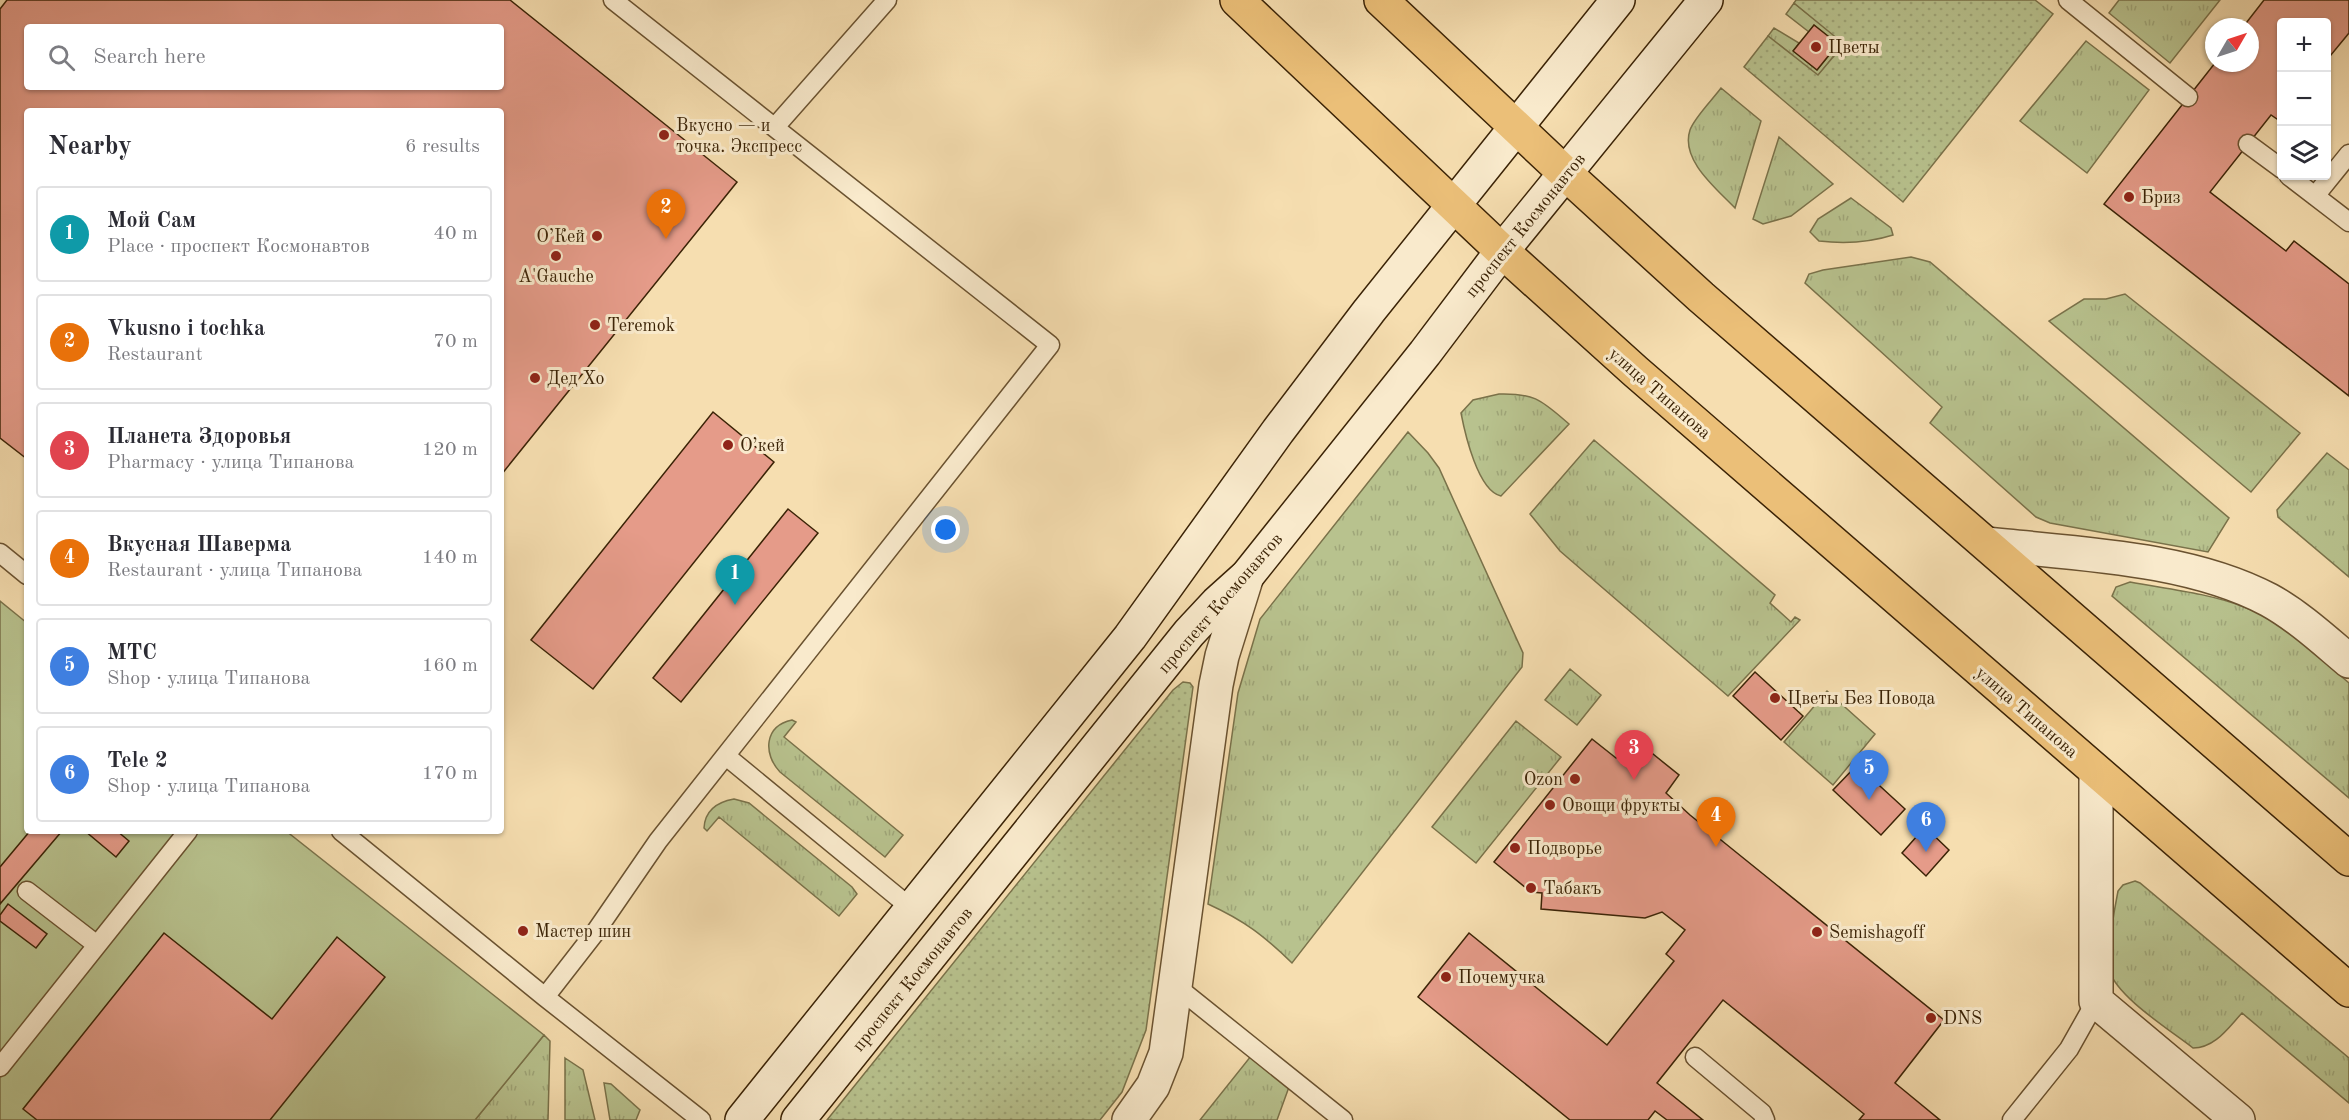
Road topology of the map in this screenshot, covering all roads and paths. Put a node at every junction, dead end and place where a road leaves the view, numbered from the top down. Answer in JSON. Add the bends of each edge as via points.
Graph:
{"nodes":[{"id":1,"x":614,"y":0,"type":"edge"},
{"id":2,"x":887,"y":0,"type":"edge"},
{"id":3,"x":1237,"y":0,"type":"edge"},
{"id":4,"x":1381,"y":0,"type":"edge"},
{"id":5,"x":1618,"y":0,"type":"edge"},
{"id":6,"x":1706,"y":0,"type":"edge"},
{"id":7,"x":2068,"y":0,"type":"edge"},
{"id":8,"x":2188,"y":97,"type":"dead end"},
{"id":9,"x":776,"y":127,"type":"junction"},
{"id":10,"x":1516,"y":128,"type":"junction"},
{"id":11,"x":2248,"y":144,"type":"dead end"},
{"id":12,"x":2349,"y":154,"type":"edge"},
{"id":13,"x":2277,"y":165,"type":"edge"},
{"id":14,"x":1566,"y":174,"type":"junction"},
{"id":15,"x":2294,"y":180,"type":"edge"},
{"id":16,"x":2315,"y":196,"type":"junction"},
{"id":17,"x":1455,"y":206,"type":"junction"},
{"id":18,"x":2349,"y":222,"type":"edge"},
{"id":19,"x":1502,"y":251,"type":"junction"},
{"id":20,"x":1987,"y":544,"type":"junction"},
{"id":21,"x":0,"y":553,"type":"edge"},
{"id":22,"x":24,"y":573,"type":"edge"},
{"id":23,"x":1247,"y":576,"type":"junction"},
{"id":24,"x":2349,"y":661,"type":"edge"},
{"id":25,"x":726,"y":756,"type":"junction"},
{"id":26,"x":2096,"y":772,"type":"junction"},
{"id":27,"x":186,"y":834,"type":"edge"},
{"id":28,"x":345,"y":834,"type":"edge"},
{"id":29,"x":2349,"y":858,"type":"edge"},
{"id":30,"x":27,"y":891,"type":"dead end"},
{"id":31,"x":911,"y":908,"type":"junction"},
{"id":32,"x":97,"y":945,"type":"junction"},
{"id":33,"x":1177,"y":987,"type":"junction"},
{"id":34,"x":2349,"y":990,"type":"edge"},
{"id":35,"x":545,"y":997,"type":"junction"},
{"id":36,"x":2096,"y":1001,"type":"junction"},
{"id":37,"x":1695,"y":1057,"type":"dead end"},
{"id":38,"x":0,"y":1067,"type":"edge"},
{"id":39,"x":701,"y":1120,"type":"edge"},
{"id":40,"x":741,"y":1120,"type":"edge"},
{"id":41,"x":798,"y":1120,"type":"edge"},
{"id":42,"x":1129,"y":1120,"type":"edge"},
{"id":43,"x":1343,"y":1120,"type":"edge"},
{"id":44,"x":1765,"y":1120,"type":"edge"},
{"id":45,"x":2012,"y":1120,"type":"edge"},
{"id":46,"x":2238,"y":1120,"type":"edge"}],
"edges":[{"from":1,"to":9,"type":"lane"},
{"from":2,"to":9,"type":"lane"},
{"from":3,"to":17,"type":"main road","name":"улица Типанова"},
{"from":4,"to":10,"type":"main road"},
{"from":5,"to":10,"type":"street"},
{"from":6,"to":14,"type":"street","name":"проспект Космонавтов"},
{"from":7,"to":8,"type":"lane"},
{"from":9,"to":25,"type":"lane","via":[[1050,345]]},
{"from":10,"to":14,"type":"main road"},
{"from":10,"to":17,"type":"street"},
{"from":11,"to":13,"type":"lane"},
{"from":12,"to":16,"type":"lane"},
{"from":14,"to":19,"type":"street","name":"проспект Космонавтов"},
{"from":14,"to":20,"type":"main road"},
{"from":15,"to":16,"type":"lane"},
{"from":16,"to":18,"type":"lane"},
{"from":17,"to":19,"type":"main road","name":"улица Типанова"},
{"from":17,"to":31,"type":"street","via":[[1278,431],[1130,637]]},
{"from":19,"to":23,"type":"street","name":"проспект Космонавтов"},
{"from":19,"to":26,"type":"main road","name":"улица Типанова","via":[[1635,372]]},
{"from":20,"to":24,"type":"street","via":[[2156,563],[2227,583],[2270,601]]},
{"from":20,"to":29,"type":"main road"},
{"from":21,"to":22,"type":"lane"},
{"from":23,"to":33,"type":"street","via":[[1216,685]]},
{"from":23,"to":41,"type":"street","name":"проспект Космонавтов","via":[[1189,633]]},
{"from":25,"to":31,"type":"lane"},
{"from":25,"to":35,"type":"lane","via":[[658,840]]},
{"from":26,"to":34,"type":"main road","name":"улица Типанова"},
{"from":26,"to":36,"type":"street","name":"улица Типанова"},
{"from":27,"to":32,"type":"lane"},
{"from":28,"to":35,"type":"lane"},
{"from":30,"to":32,"type":"lane"},
{"from":31,"to":40,"type":"street"},
{"from":32,"to":38,"type":"lane"},
{"from":33,"to":42,"type":"street","via":[[1166,1053],[1153,1086]]},
{"from":33,"to":43,"type":"lane"},
{"from":35,"to":39,"type":"lane"},
{"from":36,"to":45,"type":"lane","via":[[2069,1049]]},
{"from":36,"to":46,"type":"street"},
{"from":37,"to":44,"type":"lane","via":[[1762,1113]]}]}
